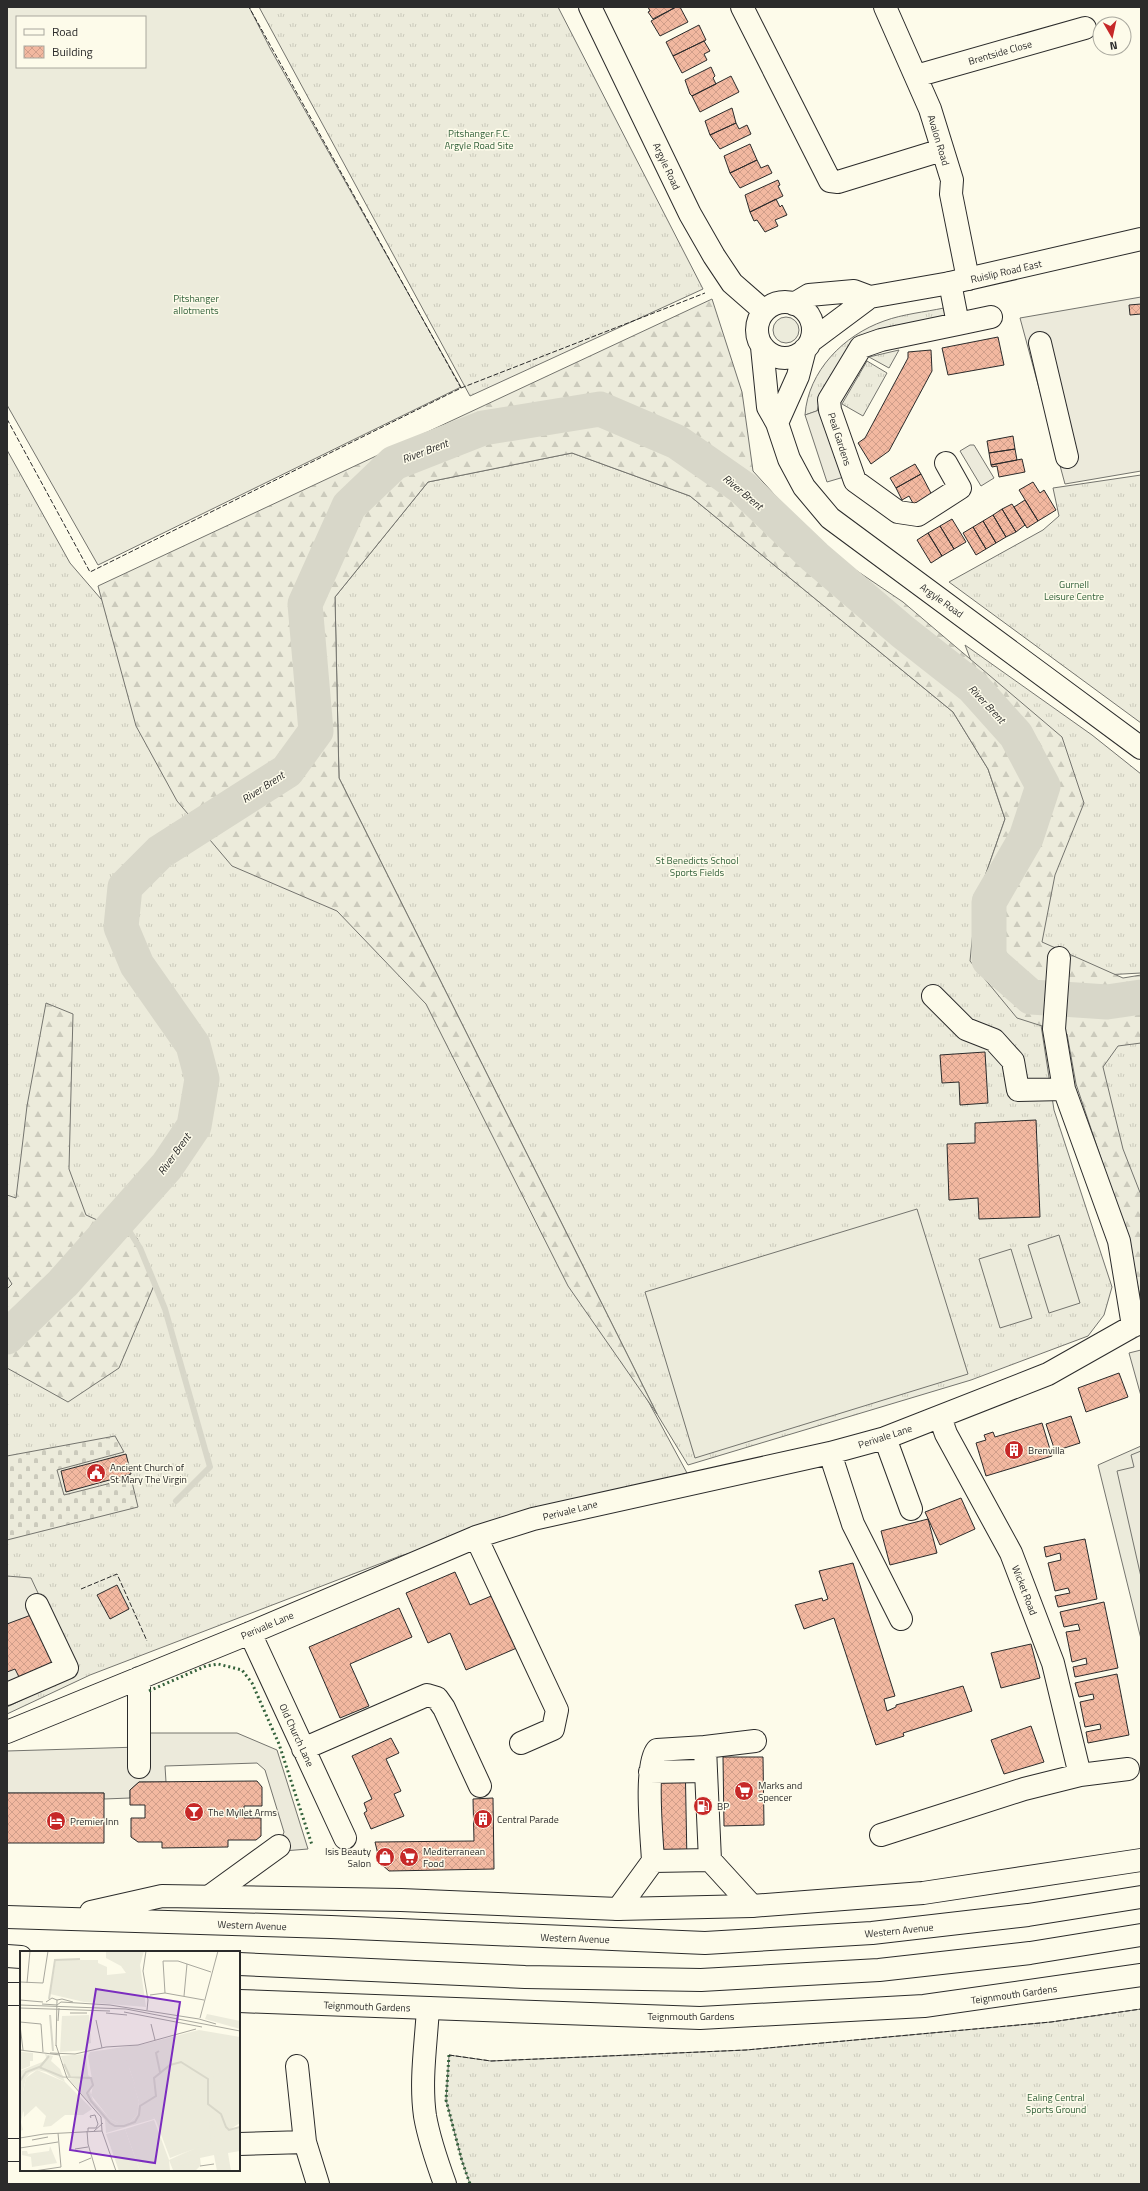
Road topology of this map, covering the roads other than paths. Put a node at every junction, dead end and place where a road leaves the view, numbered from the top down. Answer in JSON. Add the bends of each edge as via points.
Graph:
{"nodes":[{"id":1,"x":590,"y":7,"type":"edge"},
{"id":2,"x":742,"y":7,"type":"edge"},
{"id":3,"x":885,"y":7,"type":"edge"},
{"id":4,"x":1085,"y":28,"type":"dead end"},
{"id":5,"x":916,"y":76,"type":"junction"},
{"id":6,"x":942,"y":150,"type":"junction"},
{"id":7,"x":1141,"y":239,"type":"edge"},
{"id":8,"x":959,"y":281,"type":"junction"},
{"id":9,"x":870,"y":297,"type":"junction"},
{"id":10,"x":794,"y":304,"type":"junction"},
{"id":11,"x":764,"y":311,"type":"junction"},
{"id":12,"x":991,"y":317,"type":"dead end"},
{"id":13,"x":958,"y":324,"type":"junction"},
{"id":14,"x":1040,"y":343,"type":"dead end"},
{"id":15,"x":808,"y":345,"type":"junction"},
{"id":16,"x":762,"y":347,"type":"junction"},
{"id":17,"x":777,"y":423,"type":"junction"},
{"id":18,"x":1067,"y":457,"type":"dead end"},
{"id":19,"x":946,"y":463,"type":"dead end"},
{"id":20,"x":1141,"y":748,"type":"edge"},
{"id":21,"x":1059,"y":958,"type":"dead end"},
{"id":22,"x":933,"y":996,"type":"dead end"},
{"id":23,"x":1064,"y":1089,"type":"junction"},
{"id":24,"x":1137,"y":1324,"type":"edge"},
{"id":25,"x":940,"y":1417,"type":"junction"},
{"id":26,"x":885,"y":1438,"type":"junction"},
{"id":27,"x":830,"y":1452,"type":"junction"},
{"id":28,"x":911,"y":1509,"type":"dead end"},
{"id":29,"x":476,"y":1537,"type":"junction"},
{"id":30,"x":37,"y":1605,"type":"dead end"},
{"id":31,"x":902,"y":1619,"type":"dead end"},
{"id":32,"x":250,"y":1633,"type":"junction"},
{"id":33,"x":139,"y":1678,"type":"junction"},
{"id":34,"x":7,"y":1694,"type":"edge"},
{"id":35,"x":7,"y":1732,"type":"edge"},
{"id":36,"x":755,"y":1741,"type":"dead end"},
{"id":37,"x":521,"y":1743,"type":"dead end"},
{"id":38,"x":705,"y":1747,"type":"junction"},
{"id":39,"x":303,"y":1749,"type":"junction"},
{"id":40,"x":139,"y":1767,"type":"dead end"},
{"id":41,"x":1128,"y":1769,"type":"dead end"},
{"id":42,"x":706,"y":1771,"type":"junction"},
{"id":43,"x":650,"y":1772,"type":"junction"},
{"id":44,"x":1080,"y":1776,"type":"junction"},
{"id":45,"x":480,"y":1786,"type":"dead end"},
{"id":46,"x":881,"y":1835,"type":"dead end"},
{"id":47,"x":345,"y":1838,"type":"dead end"},
{"id":48,"x":280,"y":1846,"type":"dead end"},
{"id":49,"x":710,"y":1860,"type":"junction"},
{"id":50,"x":1141,"y":1860,"type":"edge"},
{"id":51,"x":653,"y":1861,"type":"junction"},
{"id":52,"x":210,"y":1896,"type":"junction"},
{"id":53,"x":1141,"y":1897,"type":"edge"},
{"id":54,"x":752,"y":1906,"type":"junction"},
{"id":55,"x":618,"y":1909,"type":"junction"},
{"id":56,"x":7,"y":1917,"type":"edge"},
{"id":57,"x":61,"y":1918,"type":"junction"},
{"id":58,"x":1141,"y":1935,"type":"edge"},
{"id":59,"x":7,"y":1956,"type":"edge"},
{"id":60,"x":20,"y":1956,"type":"edge"},
{"id":61,"x":240,"y":1964,"type":"edge"},
{"id":62,"x":1141,"y":1975,"type":"edge"},
{"id":63,"x":7,"y":1994,"type":"edge"},
{"id":64,"x":20,"y":1994,"type":"edge"},
{"id":65,"x":240,"y":2001,"type":"edge"},
{"id":66,"x":428,"y":2008,"type":"junction"},
{"id":67,"x":297,"y":2066,"type":"dead end"},
{"id":68,"x":305,"y":2142,"type":"junction"},
{"id":69,"x":240,"y":2144,"type":"edge"},
{"id":70,"x":7,"y":2150,"type":"edge"},
{"id":71,"x":20,"y":2150,"type":"edge"},
{"id":72,"x":318,"y":2184,"type":"edge"},
{"id":73,"x":445,"y":2184,"type":"edge"}],
"edges":[{"from":1,"to":11,"type":"main road","name":"Argyle Road","via":[[690,214],[714,256],[732,283]]},
{"from":2,"to":6,"type":"main road","via":[[830,181],[838,182]]},
{"from":3,"to":5,"type":"main road","name":"Avalon Road"},
{"from":4,"to":5,"type":"main road","name":"Brentside Close"},
{"from":5,"to":6,"type":"main road","name":"Avalon Road","via":[[930,109]]},
{"from":6,"to":8,"type":"main road","name":"Avalon Road","via":[[952,180]]},
{"from":7,"to":8,"type":"main road","name":"Ruislip Road East"},
{"from":8,"to":9,"type":"main road","name":"Ruislip Road East"},
{"from":8,"to":13,"type":"main road"},
{"from":9,"to":10,"type":"main road","name":"Ruislip Road East","via":[[854,290],[809,295]]},
{"from":9,"to":15,"type":"main road","name":"Ruislip Road East"},
{"from":10,"to":11,"type":"main road","via":[[775,304]]},
{"from":10,"to":15,"type":"main road","via":[[803,309],[809,317],[813,331]]},
{"from":11,"to":16,"type":"main road","via":[[757,328]]},
{"from":12,"to":13,"type":"main road"},
{"from":13,"to":19,"type":"main road","name":"Peal Gardens","via":[[881,340],[861,347],[829,400],[830,410],[855,481],[898,512],[918,515],[960,488]]},
{"from":14,"to":18,"type":"main road"},
{"from":15,"to":16,"type":"main road","via":[[798,355],[779,358]]},
{"from":15,"to":17,"type":"main road","via":[[798,376]]},
{"from":16,"to":17,"type":"main road","name":"Argyle Road","via":[[768,407]]},
{"from":17,"to":20,"type":"main road","name":"Argyle Road","via":[[789,459],[804,487],[830,518]]},
{"from":21,"to":23,"type":"main road","via":[[1054,1029]]},
{"from":22,"to":23,"type":"main road","via":[[966,1029],[994,1040],[1013,1061],[1018,1090]]},
{"from":23,"to":24,"type":"main road","via":[[1119,1241]]},
{"from":24,"to":25,"type":"main road","name":"Perivale Lane","via":[[1048,1374]]},
{"from":25,"to":26,"type":"main road","name":"Perivale Lane"},
{"from":25,"to":44,"type":"main road","name":"Wicket Road","via":[[946,1434],[1011,1553],[1053,1663]]},
{"from":26,"to":27,"type":"main road","name":"Perivale Lane"},
{"from":26,"to":28,"type":"main road"},
{"from":27,"to":29,"type":"main road","name":"Perivale Lane","via":[[534,1519]]},
{"from":27,"to":31,"type":"main road","via":[[853,1524]]},
{"from":29,"to":32,"type":"main road","name":"Perivale Lane"},
{"from":29,"to":37,"type":"main road","via":[[557,1710],[553,1729]]},
{"from":30,"to":34,"type":"main road","via":[[67,1668]]},
{"from":32,"to":33,"type":"main road","name":"Perivale Lane"},
{"from":32,"to":39,"type":"main road","name":"Old Church Lane"},
{"from":33,"to":35,"type":"main road","name":"Perivale Lane"},
{"from":33,"to":40,"type":"main road"},
{"from":36,"to":38,"type":"main road"},
{"from":38,"to":42,"type":"main road"},
{"from":38,"to":43,"type":"main road","via":[[657,1750]]},
{"from":39,"to":45,"type":"main road","via":[[427,1695],[437,1698],[444,1708]]},
{"from":39,"to":47,"type":"main road","name":"Old Church Lane"},
{"from":41,"to":44,"type":"main road"},
{"from":42,"to":43,"type":"main road"},
{"from":42,"to":49,"type":"main road"},
{"from":43,"to":51,"type":"main road"},
{"from":44,"to":46,"type":"main road","via":[[1024,1789]]},
{"from":48,"to":52,"type":"main road"},
{"from":49,"to":51,"type":"main road"},
{"from":49,"to":54,"type":"main road"},
{"from":50,"to":54,"type":"main road","via":[[923,1894]]},
{"from":51,"to":55,"type":"main road"},
{"from":52,"to":55,"type":"main road","via":[[477,1902]]},
{"from":52,"to":57,"type":"main road","via":[[162,1896]]},
{"from":53,"to":57,"type":"main road","name":"Western Avenue","via":[[1028,1915],[872,1933],[704,1943]]},
{"from":54,"to":55,"type":"main road"},
{"from":56,"to":57,"type":"main road","name":"Western Avenue"},
{"from":58,"to":61,"type":"main road","via":[[1030,1953],[880,1970],[701,1980],[526,1977]]},
{"from":59,"to":60,"type":"main road"},
{"from":62,"to":66,"type":"main road","name":"Teignmouth Gardens","via":[[924,2006],[700,2018]]},
{"from":63,"to":64,"type":"main road"},
{"from":65,"to":66,"type":"main road","name":"Teignmouth Gardens"},
{"from":66,"to":73,"type":"main road","via":[[423,2083],[425,2115]]},
{"from":67,"to":68,"type":"main road"},
{"from":68,"to":69,"type":"main road"},
{"from":68,"to":72,"type":"main road"},
{"from":70,"to":71,"type":"main road"}]}
